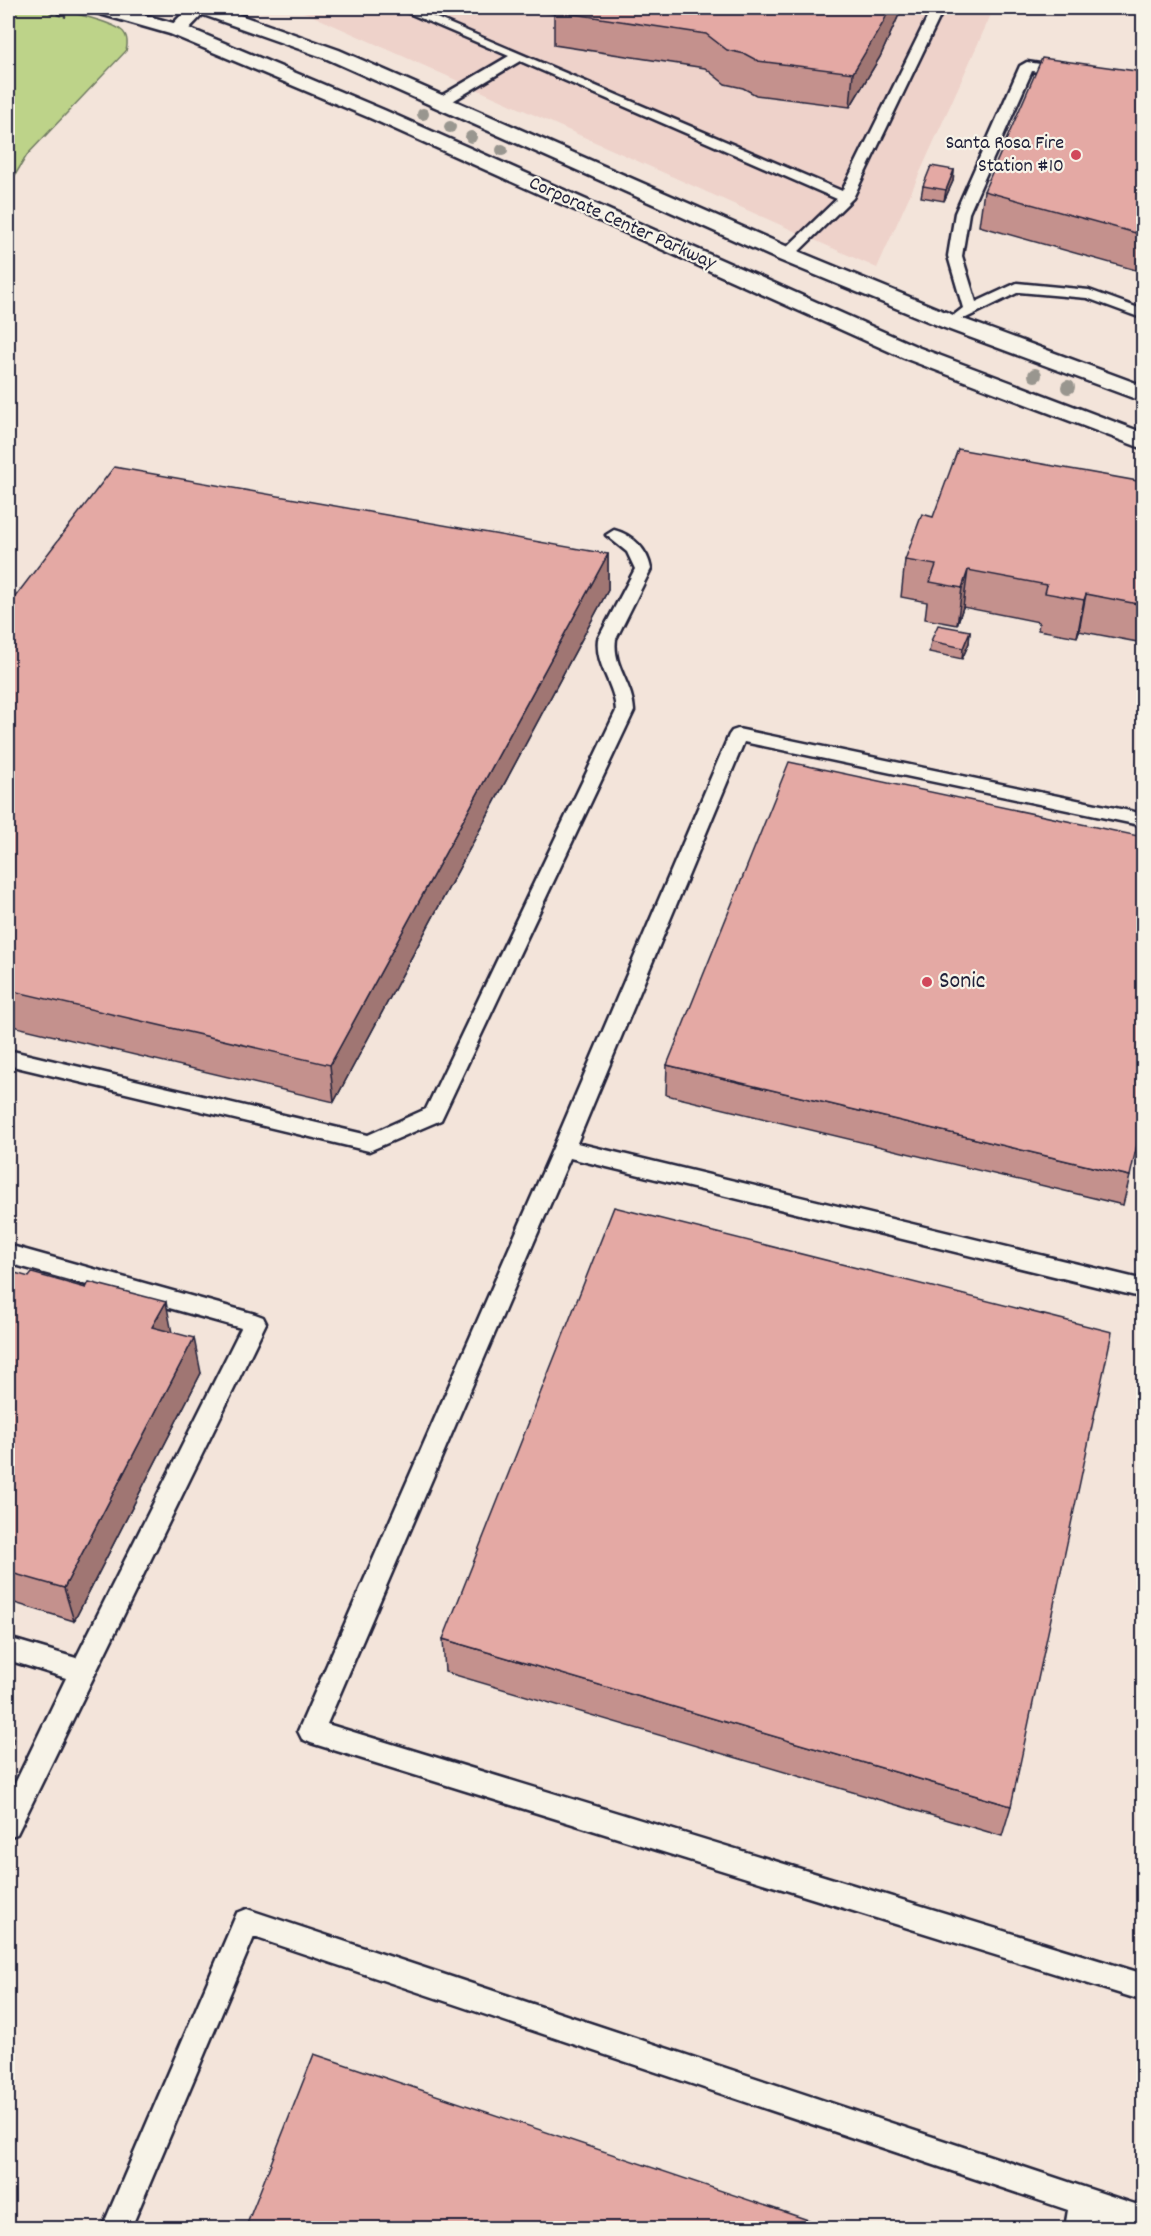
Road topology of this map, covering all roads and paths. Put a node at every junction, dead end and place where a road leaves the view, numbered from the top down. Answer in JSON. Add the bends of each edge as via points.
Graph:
{"nodes":[{"id":1,"x":100,"y":8,"type":"edge"},
{"id":2,"x":201,"y":8,"type":"edge"},
{"id":3,"x":403,"y":8,"type":"edge"},
{"id":4,"x":939,"y":8,"type":"edge"},
{"id":5,"x":177,"y":30,"type":"junction"},
{"id":6,"x":519,"y":56,"type":"junction"},
{"id":7,"x":1085,"y":75,"type":"edge"},
{"id":8,"x":441,"y":102,"type":"junction"},
{"id":9,"x":846,"y":198,"type":"junction"},
{"id":10,"x":787,"y":255,"type":"junction"},
{"id":11,"x":971,"y":309,"type":"junction"},
{"id":12,"x":1143,"y":315,"type":"edge"},
{"id":13,"x":950,"y":322,"type":"junction"},
{"id":14,"x":1143,"y":395,"type":"edge"},
{"id":15,"x":1143,"y":442,"type":"edge"},
{"id":16,"x":614,"y":535,"type":"dead end"},
{"id":17,"x":1143,"y":820,"type":"edge"},
{"id":18,"x":8,"y":1058,"type":"edge"},
{"id":19,"x":564,"y":1148,"type":"junction"},
{"id":20,"x":8,"y":1254,"type":"edge"},
{"id":21,"x":1143,"y":1289,"type":"edge"},
{"id":22,"x":8,"y":1649,"type":"edge"},
{"id":23,"x":82,"y":1671,"type":"junction"},
{"id":24,"x":8,"y":1825,"type":"edge"},
{"id":25,"x":1143,"y":1988,"type":"edge"},
{"id":26,"x":1082,"y":2215,"type":"edge"},
{"id":27,"x":1143,"y":2222,"type":"edge"},
{"id":28,"x":116,"y":2229,"type":"edge"}],
"edges":[{"from":1,"to":5,"type":"street","name":"Corporate Center Parkway"},
{"from":2,"to":5,"type":"street"},
{"from":2,"to":8,"type":"street","name":"Corporate Center Parkway","via":[[332,54]]},
{"from":3,"to":6,"type":"lane"},
{"from":4,"to":9,"type":"lane"},
{"from":5,"to":15,"type":"street","name":"Corporate Center Parkway","via":[[377,114],[912,353]]},
{"from":6,"to":8,"type":"lane"},
{"from":6,"to":9,"type":"lane"},
{"from":7,"to":11,"type":"lane","via":[[1027,66],[962,213],[955,256]]},
{"from":8,"to":10,"type":"street","name":"Corporate Center Parkway"},
{"from":9,"to":10,"type":"lane"},
{"from":10,"to":13,"type":"street","name":"Corporate Center Parkway"},
{"from":11,"to":12,"type":"lane","via":[[1017,287],[1089,294]]},
{"from":11,"to":13,"type":"lane"},
{"from":13,"to":14,"type":"street","name":"Corporate Center Parkway"},
{"from":16,"to":18,"type":"lane","via":[[635,549],[642,558],[643,569],[604,651],[606,664],[622,688],[626,711],[434,1114],[369,1143]]},
{"from":17,"to":19,"type":"lane","via":[[738,735]]},
{"from":19,"to":21,"type":"lane"},
{"from":19,"to":25,"type":"lane","via":[[311,1731]]},
{"from":20,"to":23,"type":"lane","via":[[255,1323]]},
{"from":22,"to":23,"type":"lane"},
{"from":23,"to":24,"type":"lane"},
{"from":26,"to":27,"type":"lane"},
{"from":26,"to":28,"type":"lane","via":[[247,1922]]}]}
